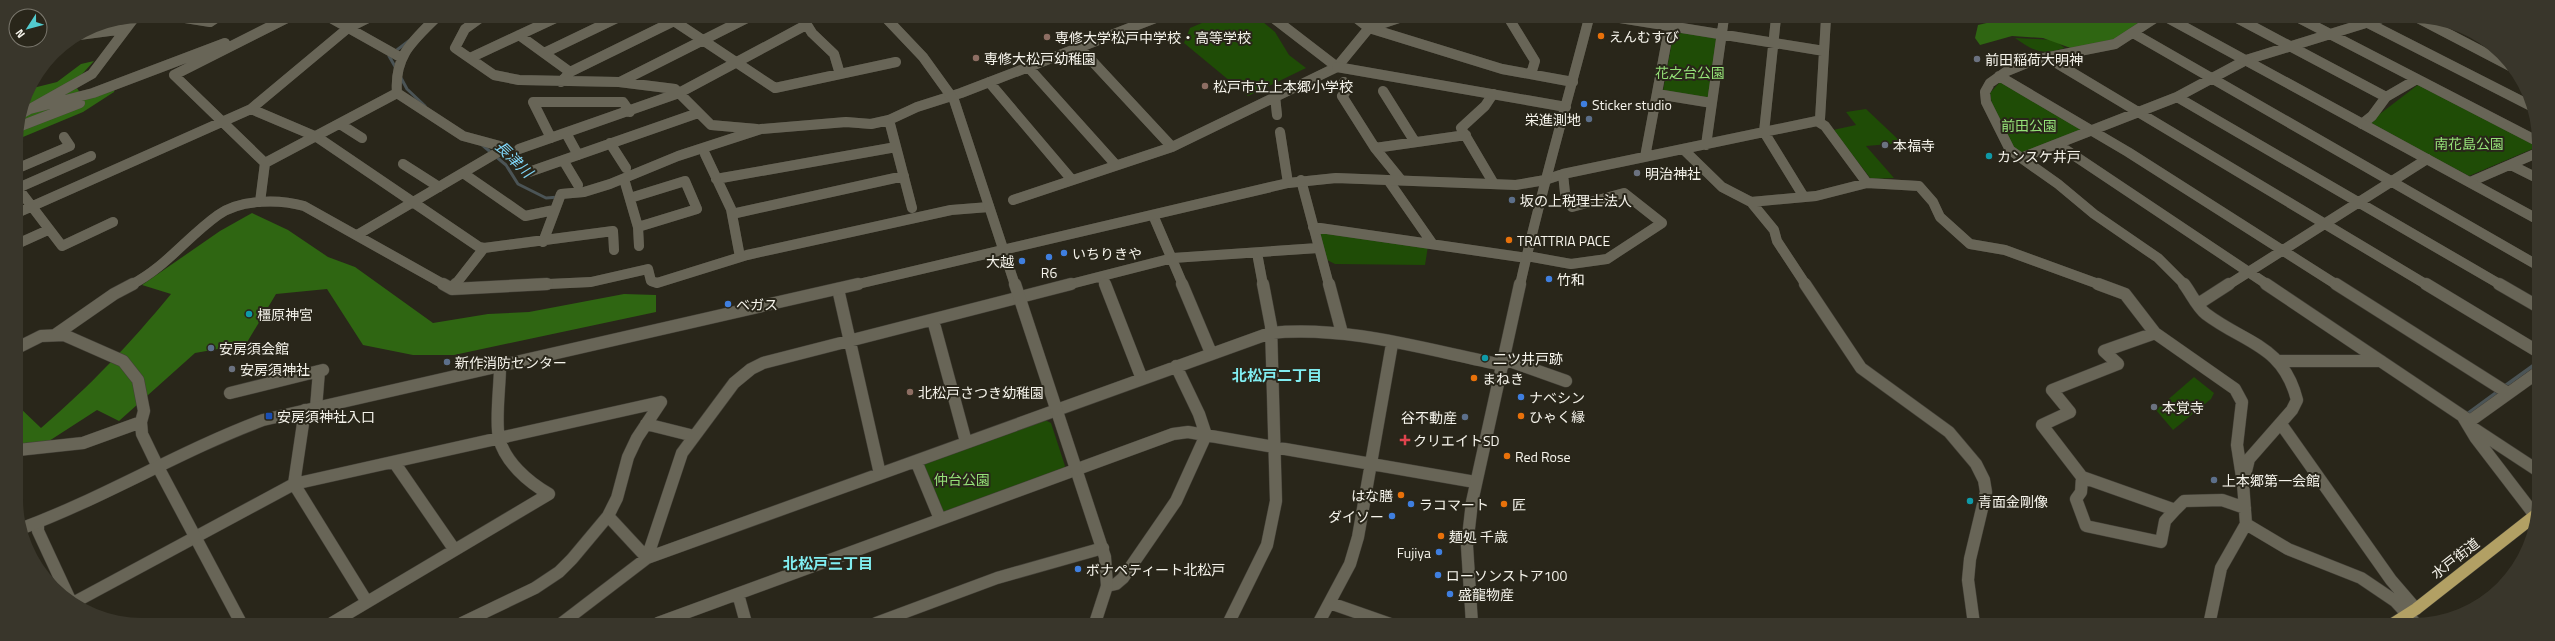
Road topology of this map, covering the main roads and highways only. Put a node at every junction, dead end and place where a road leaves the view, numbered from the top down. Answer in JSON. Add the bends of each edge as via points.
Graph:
{"nodes":[{"id":1,"x":2530,"y":520,"type":"edge"},
{"id":2,"x":2402,"y":618,"type":"edge"}],
"edges":[{"from":1,"to":2,"type":"highway","name":"水戸街道"}]}
